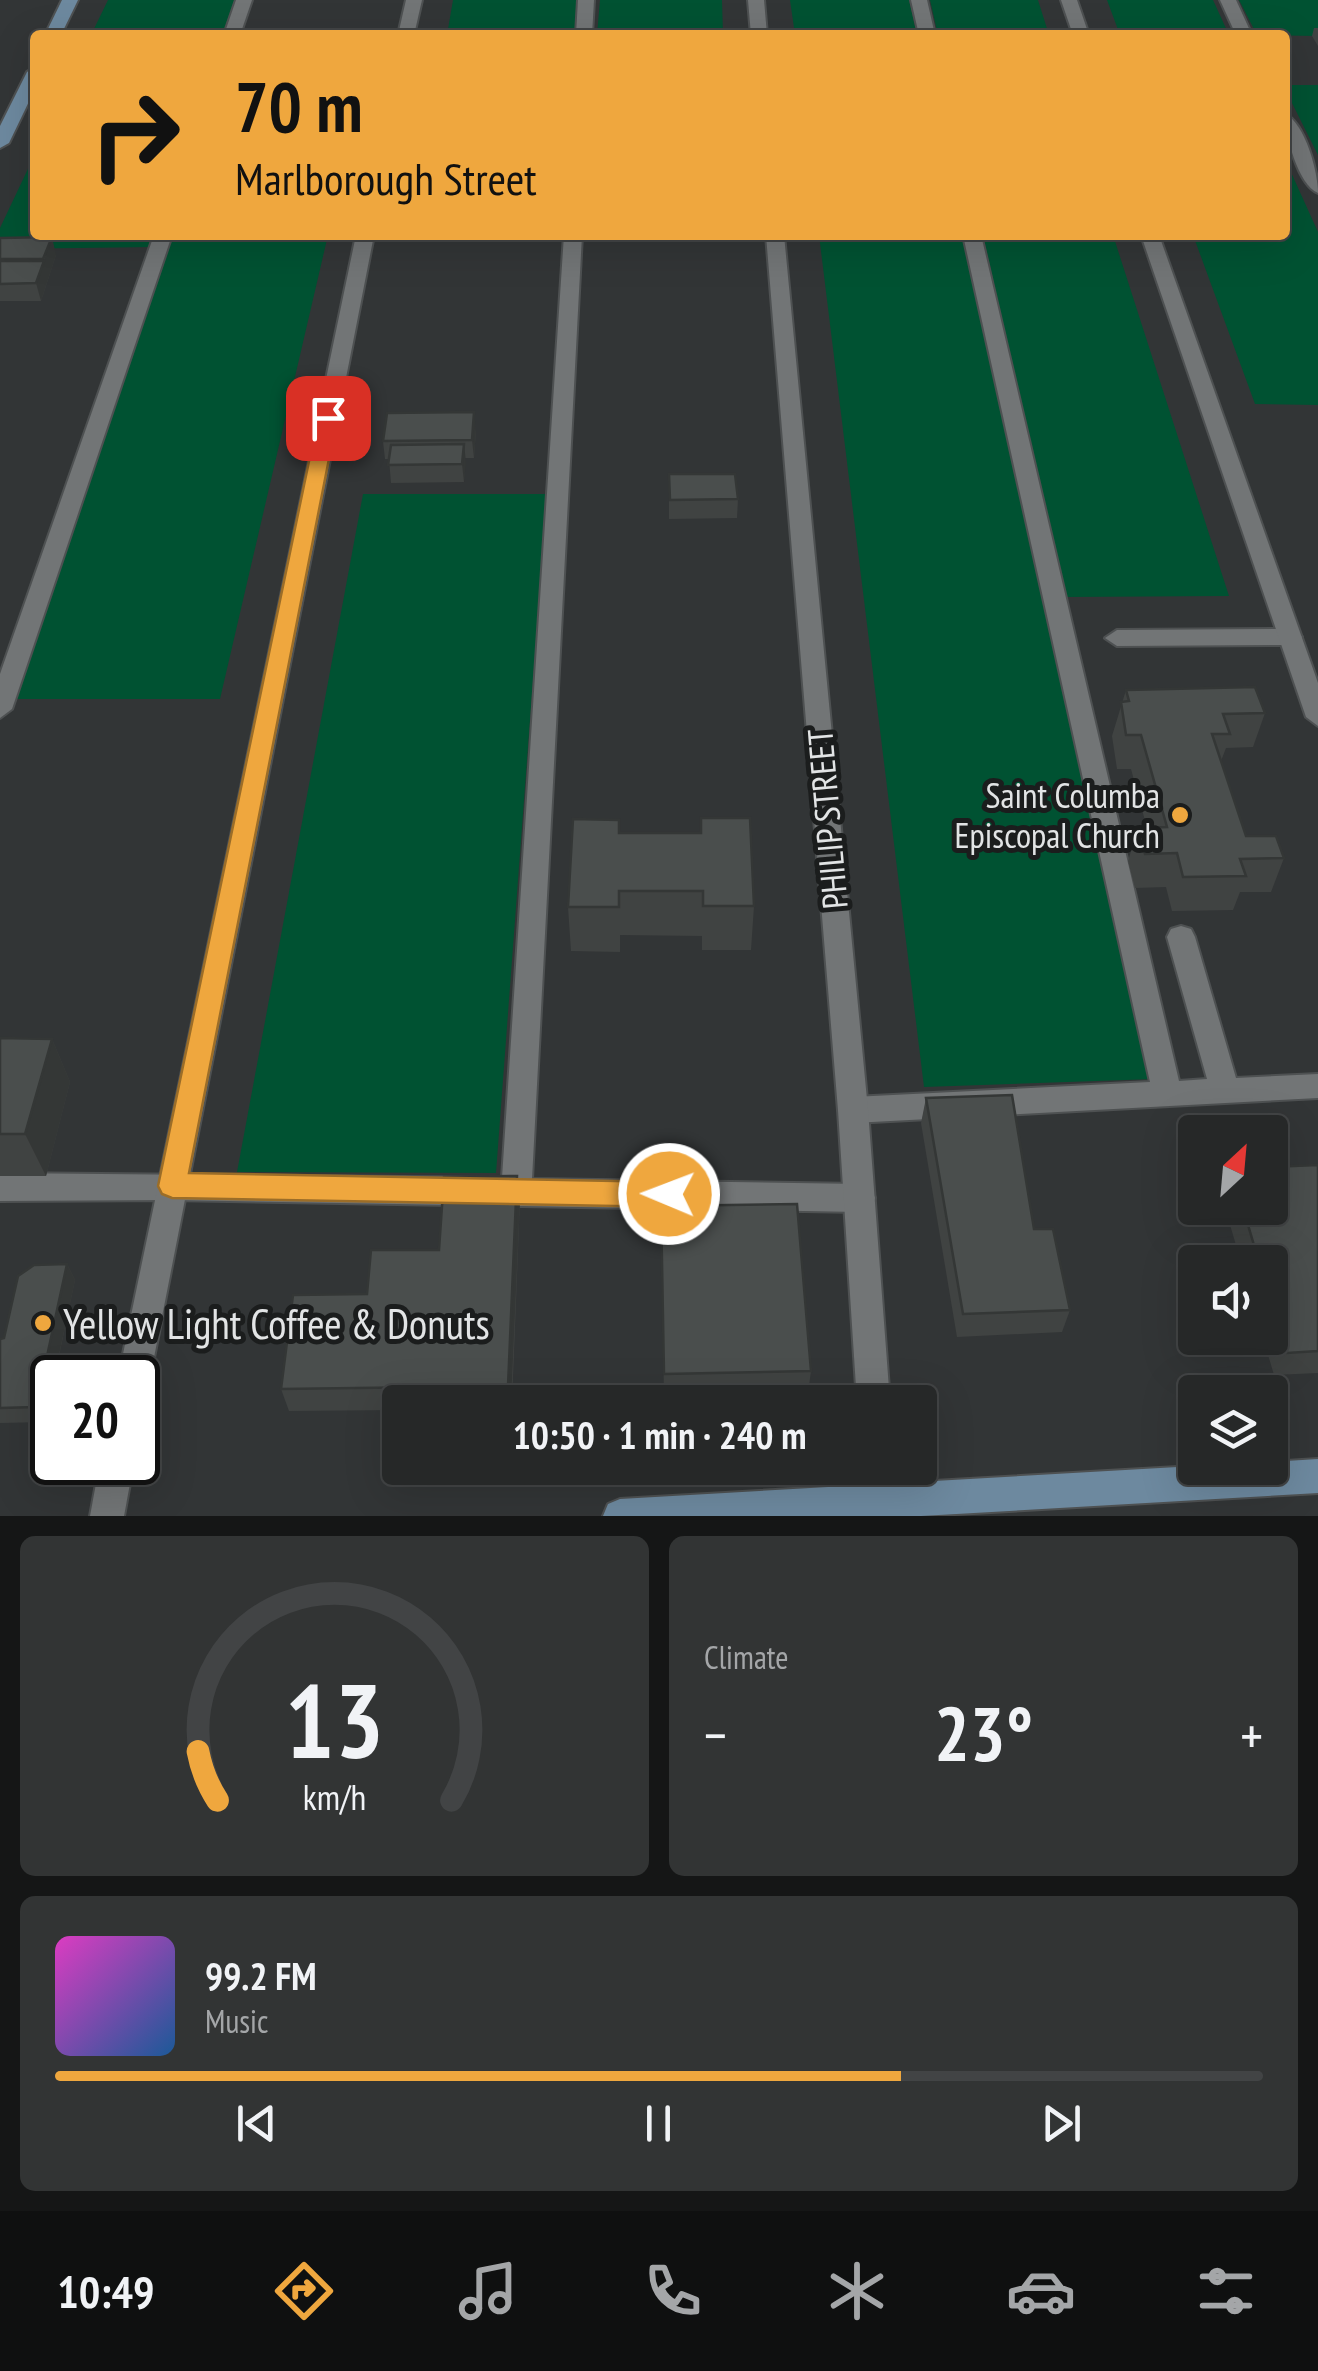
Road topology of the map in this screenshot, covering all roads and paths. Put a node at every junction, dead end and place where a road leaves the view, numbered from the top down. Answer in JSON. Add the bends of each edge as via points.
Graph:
{"nodes":[{"id":1,"x":70,"y":0,"type":"edge"},
{"id":2,"x":244,"y":0,"type":"edge"},
{"id":3,"x":414,"y":0,"type":"edge"},
{"id":4,"x":586,"y":0,"type":"edge"},
{"id":5,"x":756,"y":0,"type":"edge"},
{"id":6,"x":918,"y":0,"type":"edge"},
{"id":7,"x":1068,"y":0,"type":"edge"},
{"id":8,"x":1228,"y":0,"type":"edge"},
{"id":9,"x":55,"y":30,"type":"edge"},
{"id":10,"x":234,"y":30,"type":"edge"},
{"id":11,"x":407,"y":30,"type":"edge"},
{"id":12,"x":584,"y":30,"type":"edge"},
{"id":13,"x":758,"y":30,"type":"edge"},
{"id":14,"x":925,"y":30,"type":"edge"},
{"id":15,"x":1079,"y":30,"type":"edge"},
{"id":16,"x":1242,"y":30,"type":"edge"},
{"id":17,"x":30,"y":82,"type":"edge"},
{"id":18,"x":1290,"y":130,"type":"edge"},
{"id":19,"x":0,"y":143,"type":"edge"},
{"id":20,"x":1318,"y":188,"type":"edge"},
{"id":21,"x":162,"y":240,"type":"edge"},
{"id":22,"x":364,"y":240,"type":"edge"},
{"id":23,"x":572,"y":240,"type":"edge"},
{"id":24,"x":776,"y":240,"type":"edge"},
{"id":25,"x":973,"y":240,"type":"edge"},
{"id":26,"x":1152,"y":240,"type":"edge"},
{"id":27,"x":1290,"y":637,"type":"junction"},
{"id":28,"x":1116,"y":638,"type":"dead end"},
{"id":29,"x":0,"y":709,"type":"edge"},
{"id":30,"x":1318,"y":716,"type":"edge"},
{"id":31,"x":1181,"y":938,"type":"dead end"},
{"id":32,"x":1318,"y":1086,"type":"edge"},
{"id":33,"x":1226,"y":1091,"type":"junction"},
{"id":34,"x":1167,"y":1094,"type":"junction"},
{"id":35,"x":853,"y":1110,"type":"junction"},
{"id":36,"x":0,"y":1186,"type":"edge"},
{"id":37,"x":172,"y":1186,"type":"junction"},
{"id":38,"x":516,"y":1192,"type":"junction"},
{"id":39,"x":860,"y":1198,"type":"junction"},
{"id":40,"x":139,"y":1355,"type":"edge"},
{"id":41,"x":873,"y":1385,"type":"edge"},
{"id":42,"x":1318,"y":1476,"type":"edge"},
{"id":43,"x":112,"y":1485,"type":"edge"},
{"id":44,"x":880,"y":1495,"type":"edge"},
{"id":45,"x":106,"y":1516,"type":"edge"},
{"id":46,"x":620,"y":1516,"type":"edge"}],
"edges":[{"from":1,"to":9,"type":"main road"},
{"from":2,"to":10,"type":"street"},
{"from":3,"to":11,"type":"street"},
{"from":4,"to":12,"type":"street"},
{"from":5,"to":13,"type":"street"},
{"from":6,"to":14,"type":"street"},
{"from":7,"to":15,"type":"street"},
{"from":8,"to":16,"type":"street"},
{"from":17,"to":19,"type":"main road"},
{"from":18,"to":20,"type":"street"},
{"from":21,"to":29,"type":"street"},
{"from":22,"to":37,"type":"street"},
{"from":23,"to":38,"type":"street"},
{"from":24,"to":35,"type":"street","name":"PHILIP STREET"},
{"from":25,"to":34,"type":"street"},
{"from":26,"to":27,"type":"street"},
{"from":27,"to":28,"type":"street"},
{"from":27,"to":30,"type":"street"},
{"from":31,"to":33,"type":"street"},
{"from":32,"to":33,"type":"street"},
{"from":33,"to":34,"type":"street"},
{"from":34,"to":35,"type":"street"},
{"from":35,"to":39,"type":"street","name":"PHILIP STREET"},
{"from":36,"to":37,"type":"street"},
{"from":37,"to":38,"type":"street"},
{"from":37,"to":40,"type":"street"},
{"from":38,"to":39,"type":"street"},
{"from":39,"to":41,"type":"street","name":"PHILIP STREET"},
{"from":42,"to":44,"type":"main road"},
{"from":43,"to":45,"type":"street"},
{"from":44,"to":46,"type":"main road"}]}
